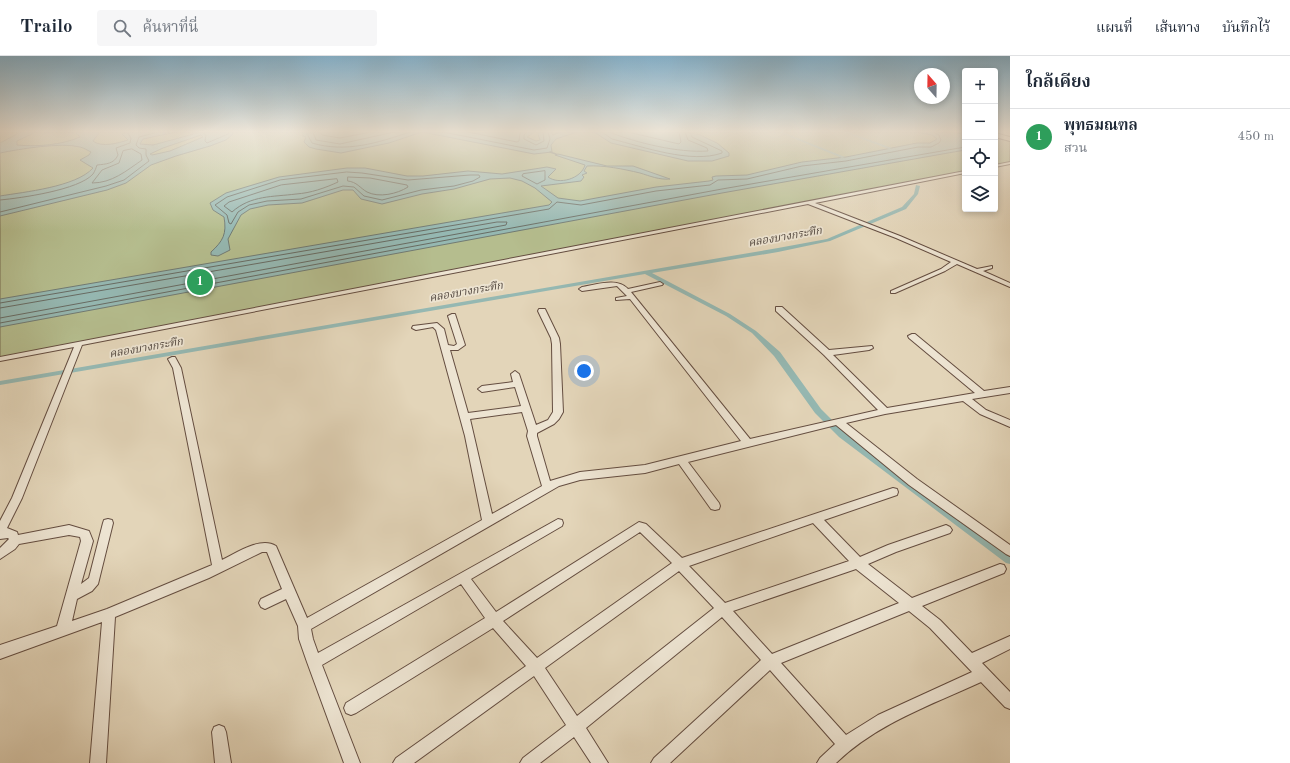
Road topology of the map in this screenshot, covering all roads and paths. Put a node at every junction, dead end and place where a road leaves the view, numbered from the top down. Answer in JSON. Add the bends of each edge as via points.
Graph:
{"nodes":[{"id":1,"x":962,"y":173,"type":"edge"},
{"id":2,"x":807,"y":202,"type":"junction"},
{"id":3,"x":956,"y":262,"type":"junction"},
{"id":4,"x":990,"y":267,"type":"dead end"},
{"id":5,"x":976,"y":271,"type":"junction"},
{"id":6,"x":660,"y":284,"type":"dead end"},
{"id":7,"x":1010,"y":285,"type":"edge"},
{"id":8,"x":582,"y":289,"type":"dead end"},
{"id":9,"x":893,"y":292,"type":"dead end"},
{"id":10,"x":630,"y":294,"type":"junction"},
{"id":11,"x":618,"y":299,"type":"dead end"},
{"id":12,"x":779,"y":309,"type":"dead end"},
{"id":13,"x":542,"y":311,"type":"dead end"},
{"id":14,"x":452,"y":316,"type":"dead end"},
{"id":15,"x":416,"y":328,"type":"dead end"},
{"id":16,"x":912,"y":336,"type":"dead end"},
{"id":17,"x":79,"y":344,"type":"junction"},
{"id":18,"x":445,"y":347,"type":"junction"},
{"id":19,"x":869,"y":348,"type":"dead end"},
{"id":20,"x":827,"y":353,"type":"junction"},
{"id":21,"x":0,"y":359,"type":"edge"},
{"id":22,"x":172,"y":359,"type":"dead end"},
{"id":23,"x":515,"y":374,"type":"dead end"},
{"id":24,"x":518,"y":384,"type":"junction"},
{"id":25,"x":482,"y":389,"type":"dead end"},
{"id":26,"x":1010,"y":390,"type":"edge"},
{"id":27,"x":983,"y":395,"type":"junction"},
{"id":28,"x":965,"y":398,"type":"junction"},
{"id":29,"x":526,"y":408,"type":"junction"},
{"id":30,"x":885,"y":411,"type":"junction"},
{"id":31,"x":464,"y":416,"type":"junction"},
{"id":32,"x":838,"y":422,"type":"junction"},
{"id":33,"x":1010,"y":424,"type":"edge"},
{"id":34,"x":533,"y":431,"type":"junction"},
{"id":35,"x":748,"y":443,"type":"junction"},
{"id":36,"x":682,"y":460,"type":"junction"},
{"id":37,"x":547,"y":487,"type":"junction"},
{"id":38,"x":893,"y":492,"type":"dead end"},
{"id":39,"x":715,"y":506,"type":"dead end"},
{"id":40,"x":816,"y":518,"type":"junction"},
{"id":41,"x":488,"y":522,"type":"junction"},
{"id":42,"x":108,"y":523,"type":"dead end"},
{"id":43,"x":558,"y":523,"type":"dead end"},
{"id":44,"x":946,"y":530,"type":"dead end"},
{"id":45,"x":0,"y":533,"type":"edge"},
{"id":46,"x":15,"y":540,"type":"junction"},
{"id":47,"x":1010,"y":551,"type":"edge"},
{"id":48,"x":0,"y":554,"type":"edge"},
{"id":49,"x":858,"y":562,"type":"junction"},
{"id":50,"x":680,"y":564,"type":"junction"},
{"id":51,"x":218,"y":568,"type":"junction"},
{"id":52,"x":1000,"y":569,"type":"dead end"},
{"id":53,"x":463,"y":577,"type":"junction"},
{"id":54,"x":290,"y":590,"type":"junction"},
{"id":55,"x":73,"y":594,"type":"junction"},
{"id":56,"x":265,"y":603,"type":"dead end"},
{"id":57,"x":912,"y":606,"type":"junction"},
{"id":58,"x":723,"y":609,"type":"junction"},
{"id":59,"x":109,"y":614,"type":"junction"},
{"id":60,"x":494,"y":620,"type":"junction"},
{"id":61,"x":304,"y":626,"type":"junction"},
{"id":62,"x":63,"y":629,"type":"junction"},
{"id":63,"x":1010,"y":642,"type":"edge"},
{"id":64,"x":0,"y":652,"type":"edge"},
{"id":65,"x":770,"y":661,"type":"junction"},
{"id":66,"x":971,"y":661,"type":"junction"},
{"id":67,"x":314,"y":662,"type":"junction"},
{"id":68,"x":536,"y":667,"type":"junction"},
{"id":69,"x":983,"y":674,"type":"junction"},
{"id":70,"x":1010,"y":702,"type":"edge"},
{"id":71,"x":351,"y":708,"type":"dead end"},
{"id":72,"x":577,"y":726,"type":"junction"},
{"id":73,"x":219,"y":732,"type":"dead end"},
{"id":74,"x":845,"y":744,"type":"junction"},
{"id":75,"x":98,"y":763,"type":"edge"},
{"id":76,"x":223,"y":763,"type":"edge"},
{"id":77,"x":352,"y":763,"type":"edge"},
{"id":78,"x":401,"y":763,"type":"edge"},
{"id":79,"x":528,"y":763,"type":"edge"},
{"id":80,"x":600,"y":763,"type":"edge"},
{"id":81,"x":659,"y":763,"type":"edge"},
{"id":82,"x":826,"y":763,"type":"edge"}],
"edges":[{"from":1,"to":2,"type":"street"},
{"from":2,"to":3,"type":"street"},
{"from":2,"to":17,"type":"street"},
{"from":3,"to":5,"type":"street"},
{"from":3,"to":9,"type":"street"},
{"from":4,"to":5,"type":"street"},
{"from":5,"to":7,"type":"street"},
{"from":6,"to":10,"type":"street"},
{"from":8,"to":10,"type":"street","via":[[618,284]]},
{"from":10,"to":11,"type":"street"},
{"from":10,"to":35,"type":"street"},
{"from":12,"to":20,"type":"street"},
{"from":13,"to":34,"type":"street","via":[[556,344],[558,412],[552,422]]},
{"from":14,"to":18,"type":"street","via":[[461,345],[454,348]]},
{"from":15,"to":18,"type":"street","via":[[437,326]]},
{"from":16,"to":27,"type":"street"},
{"from":17,"to":21,"type":"street"},
{"from":17,"to":45,"type":"street","via":[[17,498]]},
{"from":18,"to":31,"type":"street"},
{"from":19,"to":20,"type":"street"},
{"from":20,"to":30,"type":"street"},
{"from":22,"to":51,"type":"street","via":[[177,368]]},
{"from":23,"to":24,"type":"street"},
{"from":24,"to":25,"type":"street"},
{"from":24,"to":29,"type":"street"},
{"from":26,"to":27,"type":"street"},
{"from":27,"to":28,"type":"street"},
{"from":28,"to":30,"type":"street"},
{"from":28,"to":33,"type":"street","via":[[983,412]]},
{"from":29,"to":31,"type":"street"},
{"from":29,"to":34,"type":"street"},
{"from":30,"to":32,"type":"street"},
{"from":31,"to":41,"type":"street"},
{"from":32,"to":35,"type":"street"},
{"from":32,"to":47,"type":"street","via":[[913,482]]},
{"from":34,"to":37,"type":"street","via":[[532,436]]},
{"from":35,"to":36,"type":"street"},
{"from":36,"to":37,"type":"street","via":[[645,469],[580,476]]},
{"from":36,"to":39,"type":"street"},
{"from":37,"to":41,"type":"street"},
{"from":38,"to":40,"type":"street"},
{"from":40,"to":49,"type":"street"},
{"from":40,"to":50,"type":"street"},
{"from":41,"to":61,"type":"street"},
{"from":42,"to":55,"type":"street","via":[[94,580],[88,587]]},
{"from":43,"to":53,"type":"street"},
{"from":44,"to":49,"type":"street"},
{"from":45,"to":46,"type":"street","via":[[13,535]]},
{"from":46,"to":48,"type":"street"},
{"from":46,"to":55,"type":"street","via":[[69,530],[85,534],[87,541]]},
{"from":49,"to":57,"type":"street"},
{"from":49,"to":58,"type":"street"},
{"from":50,"to":58,"type":"street"},
{"from":50,"to":60,"type":"street","via":[[644,528],[639,527]]},
{"from":50,"to":68,"type":"street"},
{"from":51,"to":54,"type":"street","via":[[261,547],[269,547]]},
{"from":51,"to":59,"type":"street"},
{"from":52,"to":57,"type":"street"},
{"from":53,"to":60,"type":"street"},
{"from":53,"to":67,"type":"street"},
{"from":54,"to":56,"type":"street"},
{"from":54,"to":61,"type":"street"},
{"from":55,"to":62,"type":"street"},
{"from":57,"to":65,"type":"street"},
{"from":57,"to":66,"type":"street","via":[[935,624]]},
{"from":58,"to":65,"type":"street"},
{"from":58,"to":72,"type":"street"},
{"from":59,"to":62,"type":"street"},
{"from":59,"to":75,"type":"street"},
{"from":60,"to":68,"type":"street"},
{"from":60,"to":71,"type":"street"},
{"from":61,"to":67,"type":"street"},
{"from":62,"to":64,"type":"street"},
{"from":63,"to":66,"type":"street"},
{"from":65,"to":74,"type":"street"},
{"from":65,"to":81,"type":"street"},
{"from":66,"to":69,"type":"street"},
{"from":67,"to":77,"type":"street"},
{"from":68,"to":72,"type":"street"},
{"from":68,"to":78,"type":"street"},
{"from":69,"to":70,"type":"street"},
{"from":69,"to":74,"type":"street","via":[[883,720]]},
{"from":72,"to":79,"type":"street"},
{"from":72,"to":80,"type":"street"},
{"from":73,"to":76,"type":"street"},
{"from":74,"to":82,"type":"street"}]}
